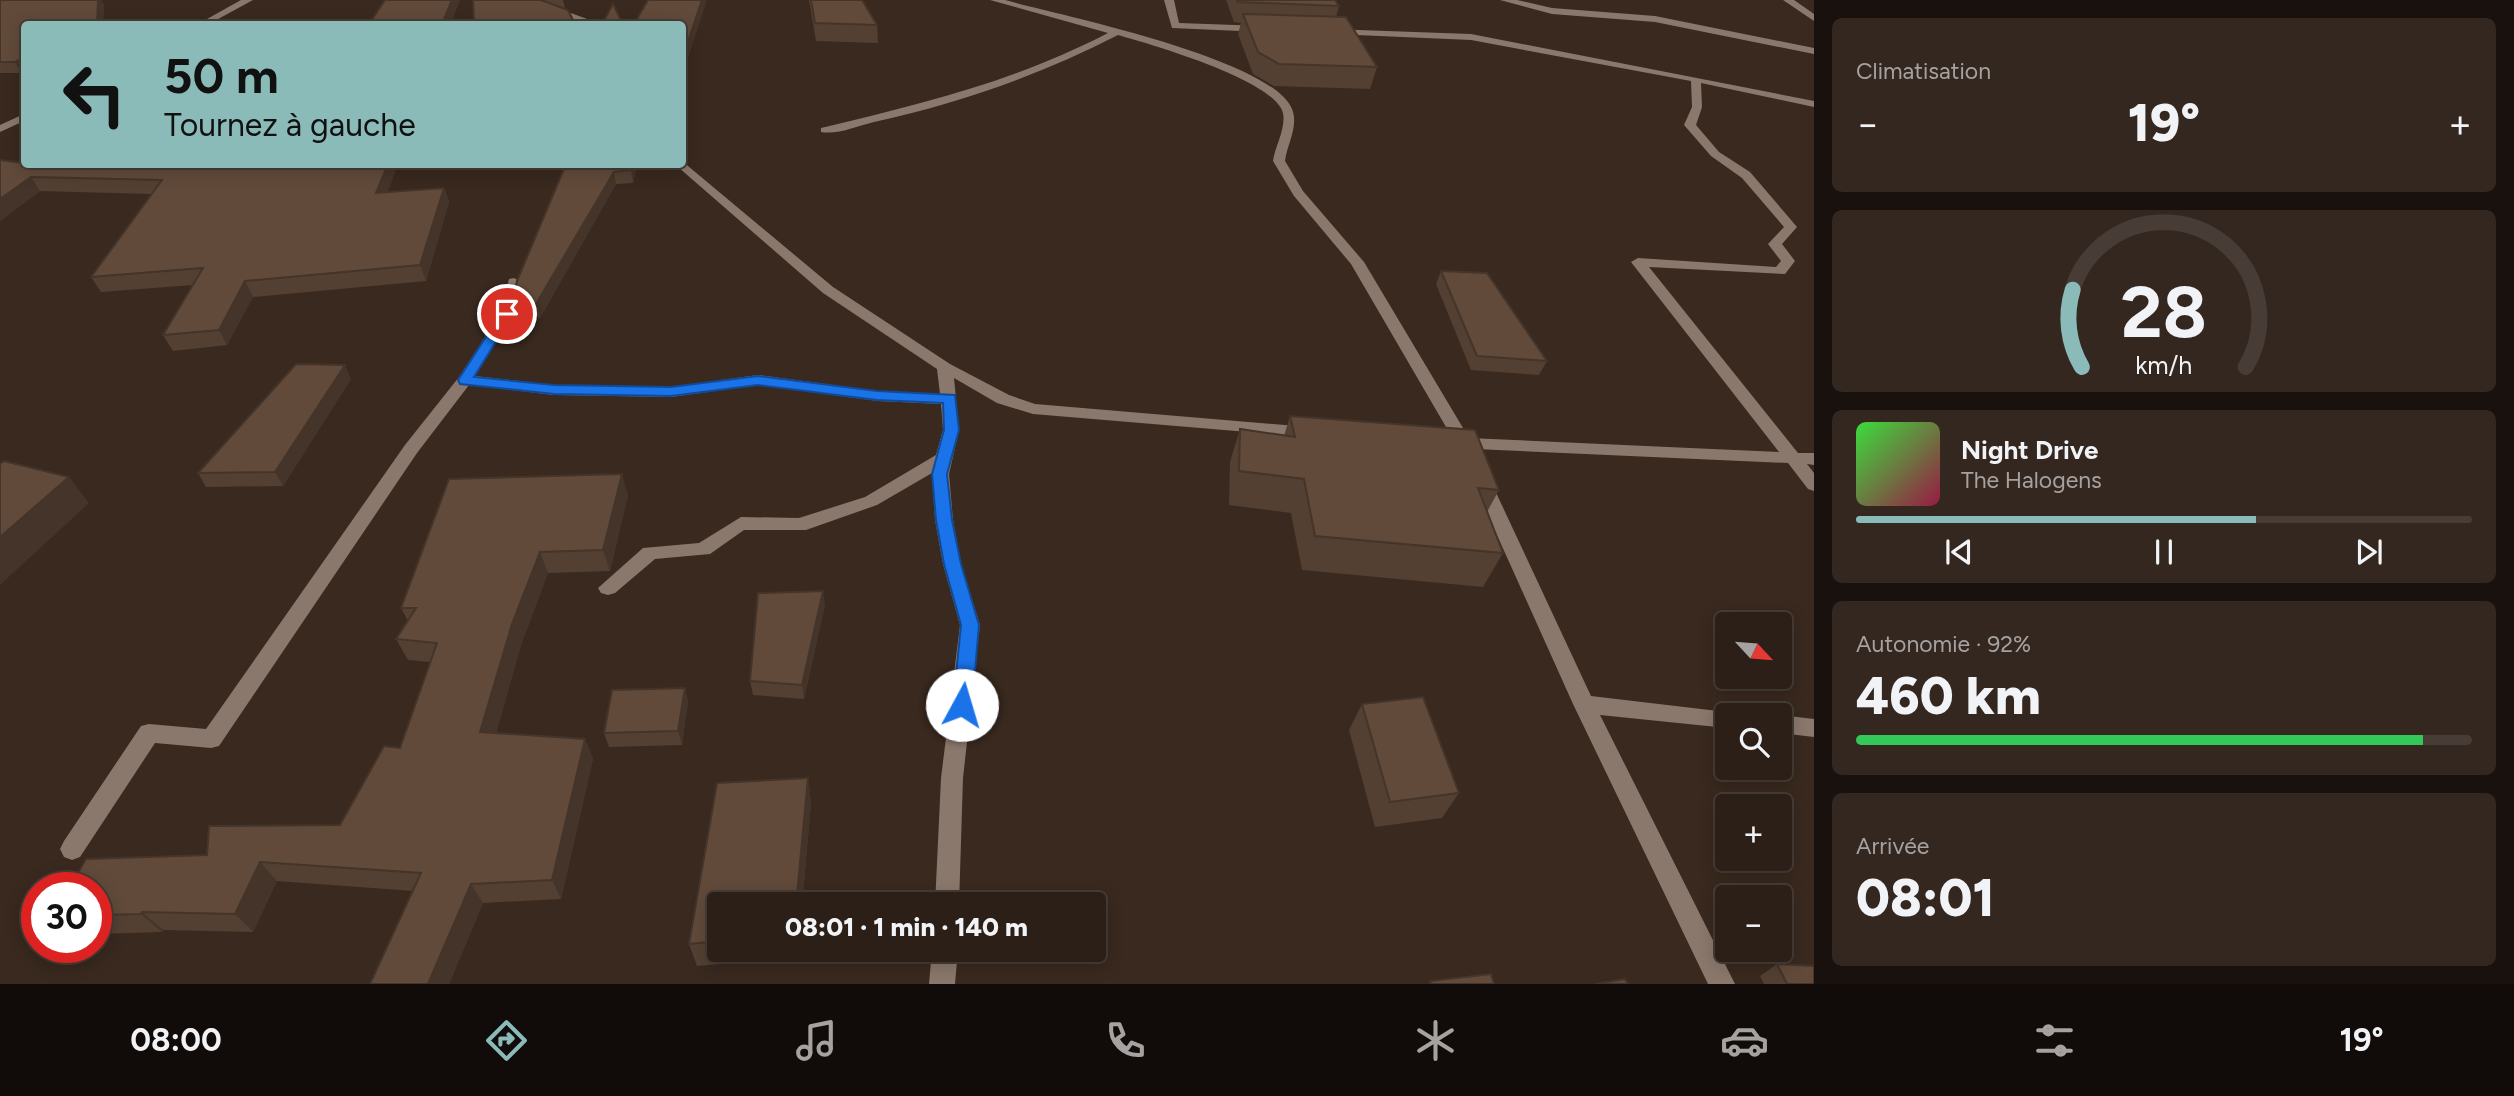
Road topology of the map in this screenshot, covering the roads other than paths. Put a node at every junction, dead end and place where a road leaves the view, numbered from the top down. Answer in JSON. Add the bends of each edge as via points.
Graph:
{"nodes":[{"id":1,"x":248,"y":0,"type":"edge"},
{"id":2,"x":526,"y":0,"type":"edge"},
{"id":3,"x":995,"y":0,"type":"edge"},
{"id":4,"x":1169,"y":0,"type":"edge"},
{"id":5,"x":1505,"y":0,"type":"edge"},
{"id":6,"x":1788,"y":0,"type":"edge"},
{"id":7,"x":1814,"y":18,"type":"edge"},
{"id":8,"x":209,"y":21,"type":"edge"},
{"id":9,"x":587,"y":21,"type":"edge"},
{"id":10,"x":1270,"y":29,"type":"edge"},
{"id":11,"x":1324,"y":30,"type":"edge"},
{"id":12,"x":1119,"y":32,"type":"junction"},
{"id":13,"x":1814,"y":51,"type":"edge"},
{"id":14,"x":1696,"y":79,"type":"junction"},
{"id":15,"x":1814,"y":104,"type":"edge"},
{"id":16,"x":21,"y":118,"type":"edge"},
{"id":17,"x":0,"y":129,"type":"edge"},
{"id":18,"x":825,"y":130,"type":"dead end"},
{"id":19,"x":686,"y":167,"type":"edge"},
{"id":20,"x":514,"y":282,"type":"edge"},
{"id":21,"x":945,"y":367,"type":"junction"},
{"id":22,"x":465,"y":380,"type":"junction"},
{"id":23,"x":950,"y":399,"type":"junction"},
{"id":24,"x":1329,"y":433,"type":"edge"},
{"id":25,"x":1437,"y":442,"type":"edge"},
{"id":26,"x":1464,"y":444,"type":"junction"},
{"id":27,"x":944,"y":458,"type":"junction"},
{"id":28,"x":1793,"y":458,"type":"junction"},
{"id":29,"x":1814,"y":459,"type":"edge"},
{"id":30,"x":1814,"y":485,"type":"edge"},
{"id":31,"x":608,"y":587,"type":"dead end"},
{"id":32,"x":1584,"y":704,"type":"junction"},
{"id":33,"x":1715,"y":718,"type":"edge"},
{"id":34,"x":1792,"y":725,"type":"edge"},
{"id":35,"x":1814,"y":728,"type":"edge"},
{"id":36,"x":72,"y":849,"type":"dead end"},
{"id":37,"x":948,"y":892,"type":"edge"},
{"id":38,"x":944,"y":962,"type":"edge"},
{"id":39,"x":942,"y":984,"type":"edge"},
{"id":40,"x":1722,"y":984,"type":"edge"}],
"edges":[{"from":1,"to":8,"type":"street"},
{"from":2,"to":9,"type":"street"},
{"from":3,"to":12,"type":"street"},
{"from":4,"to":10,"type":"street","via":[[1175,26]]},
{"from":5,"to":13,"type":"street","via":[[1552,11],[1655,19]]},
{"from":6,"to":7,"type":"street"},
{"from":11,"to":14,"type":"street","via":[[1471,37]]},
{"from":12,"to":18,"type":"street","via":[[1048,66],[981,90]]},
{"from":12,"to":26,"type":"street","via":[[1233,72],[1269,90],[1286,105],[1290,124],[1279,161],[1298,193],[1357,262]]},
{"from":14,"to":15,"type":"street"},
{"from":14,"to":28,"type":"street","via":[[1697,107],[1690,125],[1715,155],[1746,175],[1791,227],[1775,244],[1788,261],[1780,271],[1638,262]]},
{"from":16,"to":17,"type":"street"},
{"from":19,"to":21,"type":"street","via":[[828,290]]},
{"from":20,"to":22,"type":"street","via":[[507,314]]},
{"from":21,"to":23,"type":"street"},
{"from":21,"to":24,"type":"street","via":[[1003,399],[1033,409]]},
{"from":22,"to":23,"type":"street","via":[[554,390],[671,392],[758,380],[877,396]]},
{"from":22,"to":36,"type":"street","via":[[403,460],[211,739],[149,733]]},
{"from":23,"to":27,"type":"street","via":[[951,430]]},
{"from":25,"to":26,"type":"street"},
{"from":26,"to":28,"type":"street"},
{"from":26,"to":32,"type":"street"},
{"from":27,"to":31,"type":"street","via":[[870,500],[800,524],[741,523],[703,549],[650,553]]},
{"from":27,"to":37,"type":"street","via":[[940,474],[944,520],[970,625],[952,778]]},
{"from":28,"to":29,"type":"street"},
{"from":28,"to":30,"type":"street"},
{"from":32,"to":33,"type":"street"},
{"from":32,"to":40,"type":"street"},
{"from":34,"to":35,"type":"street"},
{"from":38,"to":39,"type":"street"}]}
